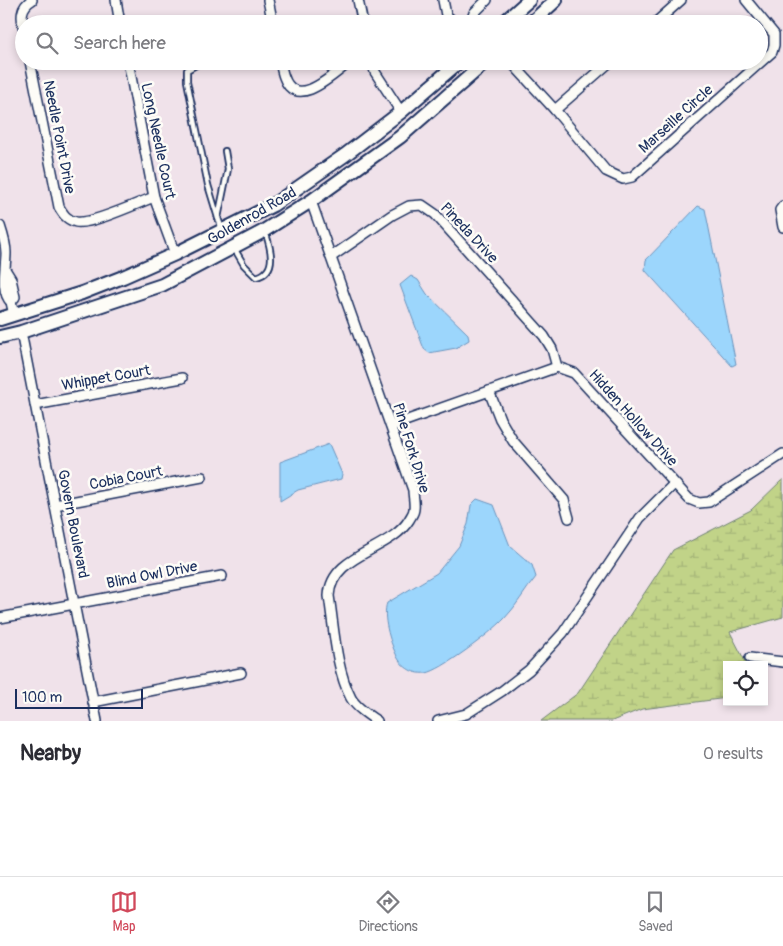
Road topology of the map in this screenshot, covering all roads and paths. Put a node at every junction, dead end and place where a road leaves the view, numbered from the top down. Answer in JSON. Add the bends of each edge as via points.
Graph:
{"nodes":[{"id":1,"x":32,"y":0,"type":"edge"},
{"id":2,"x":116,"y":0,"type":"edge"},
{"id":3,"x":268,"y":0,"type":"edge"},
{"id":4,"x":358,"y":0,"type":"edge"},
{"id":5,"x":443,"y":0,"type":"edge"},
{"id":6,"x":487,"y":0,"type":"edge"},
{"id":7,"x":529,"y":0,"type":"edge"},
{"id":8,"x":556,"y":0,"type":"edge"},
{"id":9,"x":681,"y":0,"type":"edge"},
{"id":10,"x":746,"y":0,"type":"edge"},
{"id":11,"x":22,"y":15,"type":"edge"},
{"id":12,"x":118,"y":15,"type":"edge"},
{"id":13,"x":271,"y":15,"type":"edge"},
{"id":14,"x":361,"y":15,"type":"edge"},
{"id":15,"x":446,"y":15,"type":"edge"},
{"id":16,"x":474,"y":15,"type":"edge"},
{"id":17,"x":512,"y":15,"type":"edge"},
{"id":18,"x":540,"y":15,"type":"edge"},
{"id":19,"x":664,"y":15,"type":"edge"},
{"id":20,"x":758,"y":15,"type":"edge"},
{"id":21,"x":768,"y":27,"type":"edge"},
{"id":22,"x":768,"y":56,"type":"edge"},
{"id":23,"x":32,"y":70,"type":"edge"},
{"id":24,"x":130,"y":70,"type":"edge"},
{"id":25,"x":187,"y":70,"type":"edge"},
{"id":26,"x":282,"y":70,"type":"edge"},
{"id":27,"x":339,"y":70,"type":"edge"},
{"id":28,"x":374,"y":70,"type":"edge"},
{"id":29,"x":450,"y":70,"type":"edge"},
{"id":30,"x":477,"y":70,"type":"edge"},
{"id":31,"x":518,"y":70,"type":"edge"},
{"id":32,"x":601,"y":70,"type":"edge"},
{"id":33,"x":752,"y":70,"type":"edge"},
{"id":34,"x":555,"y":110,"type":"junction"},
{"id":35,"x":401,"y":112,"type":"junction"},
{"id":36,"x":225,"y":151,"type":"dead end"},
{"id":37,"x":154,"y":197,"type":"junction"},
{"id":38,"x":311,"y":201,"type":"junction"},
{"id":39,"x":783,"y":206,"type":"edge"},
{"id":40,"x":220,"y":224,"type":"junction"},
{"id":41,"x":0,"y":226,"type":"edge"},
{"id":42,"x":783,"y":227,"type":"edge"},
{"id":43,"x":264,"y":230,"type":"junction"},
{"id":44,"x":233,"y":247,"type":"junction"},
{"id":45,"x":176,"y":254,"type":"junction"},
{"id":46,"x":331,"y":257,"type":"junction"},
{"id":47,"x":45,"y":305,"type":"junction"},
{"id":48,"x":14,"y":315,"type":"junction"},
{"id":49,"x":0,"y":319,"type":"edge"},
{"id":50,"x":0,"y":330,"type":"edge"},
{"id":51,"x":21,"y":332,"type":"junction"},
{"id":52,"x":0,"y":337,"type":"edge"},
{"id":53,"x":557,"y":368,"type":"junction"},
{"id":54,"x":182,"y":378,"type":"dead end"},
{"id":55,"x":489,"y":391,"type":"junction"},
{"id":56,"x":35,"y":405,"type":"junction"},
{"id":57,"x":391,"y":426,"type":"junction"},
{"id":58,"x":783,"y":454,"type":"edge"},
{"id":59,"x":202,"y":477,"type":"dead end"},
{"id":60,"x":674,"y":484,"type":"junction"},
{"id":61,"x":55,"y":506,"type":"junction"},
{"id":62,"x":569,"y":518,"type":"dead end"},
{"id":63,"x":222,"y":576,"type":"dead end"},
{"id":64,"x":74,"y":604,"type":"junction"},
{"id":65,"x":0,"y":618,"type":"edge"},
{"id":66,"x":750,"y":658,"type":"dead end"},
{"id":67,"x":783,"y":662,"type":"edge"},
{"id":68,"x":241,"y":673,"type":"dead end"},
{"id":69,"x":93,"y":702,"type":"junction"},
{"id":70,"x":371,"y":720,"type":"edge"},
{"id":71,"x":97,"y":721,"type":"edge"},
{"id":72,"x":438,"y":721,"type":"edge"}],
"edges":[{"from":1,"to":11,"type":"street","via":[[26,4]]},
{"from":2,"to":12,"type":"street"},
{"from":3,"to":13,"type":"street"},
{"from":4,"to":14,"type":"street"},
{"from":5,"to":15,"type":"street"},
{"from":6,"to":16,"type":"street"},
{"from":7,"to":17,"type":"main road"},
{"from":8,"to":18,"type":"main road"},
{"from":9,"to":19,"type":"street"},
{"from":10,"to":20,"type":"street","name":"Marseille Circle"},
{"from":21,"to":22,"type":"street","name":"Marseille Circle","via":[[774,34],[774,45]]},
{"from":23,"to":37,"type":"street","name":"Needle Point Drive","via":[[59,206],[66,217],[76,222],[94,220]]},
{"from":24,"to":37,"type":"street","name":"Long Needle Court"},
{"from":25,"to":40,"type":"lane","via":[[208,185]]},
{"from":26,"to":27,"type":"street","via":[[292,88],[302,92],[315,89]]},
{"from":28,"to":35,"type":"street"},
{"from":29,"to":35,"type":"main road","name":"Goldenrod Road"},
{"from":30,"to":38,"type":"main road","name":"Goldenrod Road","via":[[400,137]]},
{"from":31,"to":34,"type":"street","name":"Marseille Circle"},
{"from":32,"to":34,"type":"street"},
{"from":33,"to":34,"type":"street","name":"Marseille Circle","via":[[632,177],[623,180],[606,171]]},
{"from":35,"to":40,"type":"main road","name":"Goldenrod Road","via":[[273,205]]},
{"from":36,"to":40,"type":"lane","via":[[228,169]]},
{"from":37,"to":45,"type":"street","name":"Long Needle Court"},
{"from":38,"to":43,"type":"main road","name":"Goldenrod Road"},
{"from":38,"to":46,"type":"street","name":"Pine Fork Drive"},
{"from":39,"to":42,"type":"street","via":[[780,210]]},
{"from":40,"to":45,"type":"main road","name":"Goldenrod Road"},
{"from":41,"to":48,"type":"street","via":[[6,252],[6,271],[2,281]]},
{"from":43,"to":44,"type":"main road","name":"Goldenrod Road"},
{"from":43,"to":44,"type":"lane","via":[[271,263],[264,276],[256,277],[251,273]]},
{"from":44,"to":51,"type":"main road","name":"Goldenrod Road","via":[[162,285]]},
{"from":45,"to":47,"type":"main road","name":"Goldenrod Road"},
{"from":46,"to":53,"type":"street","name":"Pineda Drive","via":[[392,215],[409,206],[422,205],[435,214],[544,336],[552,349]]},
{"from":46,"to":57,"type":"street","name":"Pine Fork Drive"},
{"from":47,"to":48,"type":"main road","name":"Goldenrod Road"},
{"from":47,"to":51,"type":"main road"},
{"from":48,"to":49,"type":"main road","name":"Goldenrod Road"},
{"from":48,"to":50,"type":"main road"},
{"from":51,"to":52,"type":"main road","name":"Goldenrod Road"},
{"from":51,"to":56,"type":"street","name":"Govern Boulevard"},
{"from":53,"to":55,"type":"street"},
{"from":53,"to":60,"type":"street","name":"Hidden Hollow Drive","via":[[574,373]]},
{"from":54,"to":56,"type":"street","name":"Whippet Court"},
{"from":55,"to":57,"type":"street"},
{"from":55,"to":62,"type":"street","via":[[513,441],[564,500]]},
{"from":56,"to":61,"type":"street","name":"Govern Boulevard"},
{"from":57,"to":70,"type":"street","name":"Pine Fork Drive","via":[[413,490],[414,511],[406,525],[339,571],[329,586],[344,681],[352,700]]},
{"from":58,"to":60,"type":"street","name":"Hidden Hollow Drive","via":[[709,502],[689,499]]},
{"from":59,"to":61,"type":"street","name":"Cobia Court"},
{"from":60,"to":72,"type":"street","via":[[640,518],[563,633],[529,670],[466,714]]},
{"from":61,"to":64,"type":"street","name":"Govern Boulevard"},
{"from":63,"to":64,"type":"street","name":"Blind Owl Drive"},
{"from":64,"to":65,"type":"street","name":"Blind Owl Drive"},
{"from":64,"to":69,"type":"street","name":"Govern Boulevard"},
{"from":66,"to":67,"type":"street"},
{"from":68,"to":69,"type":"street"},
{"from":69,"to":71,"type":"street","name":"Govern Boulevard"}]}
